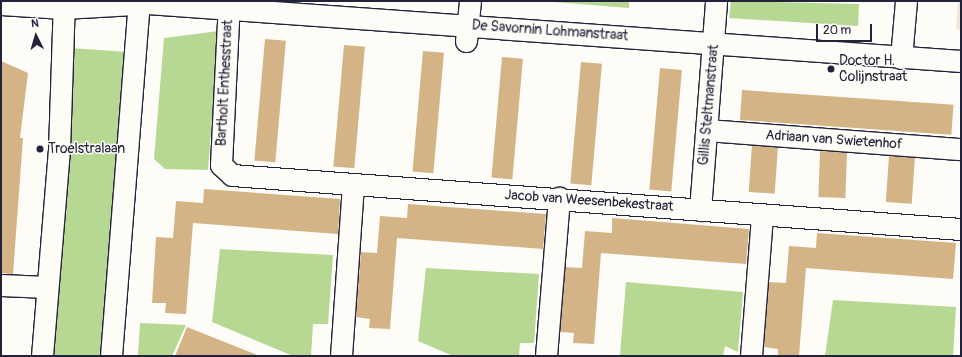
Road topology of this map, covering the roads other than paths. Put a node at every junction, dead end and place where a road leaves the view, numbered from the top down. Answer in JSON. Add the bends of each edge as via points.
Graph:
{"nodes":[{"id":1,"x":470,"y":1,"type":"edge"},
{"id":2,"x":716,"y":1,"type":"edge"},
{"id":3,"x":906,"y":1,"type":"edge"},
{"id":4,"x":132,"y":2,"type":"edge"},
{"id":5,"x":1,"y":4,"type":"edge"},
{"id":6,"x":64,"y":4,"type":"edge"},
{"id":7,"x":229,"y":4,"type":"edge"},
{"id":8,"x":467,"y":33,"type":"junction"},
{"id":9,"x":714,"y":44,"type":"junction"},
{"id":10,"x":901,"y":58,"type":"junction"},
{"id":11,"x":961,"y":61,"type":"edge"},
{"id":12,"x":707,"y":130,"type":"junction"},
{"id":13,"x":961,"y":149,"type":"edge"},
{"id":14,"x":221,"y":165,"type":"joint"},
{"id":15,"x":353,"y":185,"type":"junction"},
{"id":16,"x":559,"y":198,"type":"junction"},
{"id":17,"x":700,"y":210,"type":"junction"},
{"id":18,"x":762,"y":215,"type":"junction"},
{"id":19,"x":961,"y":229,"type":"edge"},
{"id":20,"x":1,"y":285,"type":"edge"},
{"id":21,"x":47,"y":287,"type":"junction"},
{"id":22,"x":42,"y":356,"type":"edge"},
{"id":23,"x":111,"y":356,"type":"edge"},
{"id":24,"x":341,"y":356,"type":"edge"},
{"id":25,"x":546,"y":356,"type":"edge"},
{"id":26,"x":751,"y":356,"type":"edge"}],
"edges":[{"from":1,"to":8,"type":"street"},
{"from":2,"to":9,"type":"street","name":"Gillis Steltmanstraat"},
{"from":3,"to":10,"type":"street"},
{"from":4,"to":6,"type":"street","name":"De Savornin Lohmanstraat"},
{"from":4,"to":7,"type":"street","name":"De Savornin Lohmanstraat"},
{"from":4,"to":23,"type":"street"},
{"from":5,"to":6,"type":"street","name":"De Savornin Lohmanstraat"},
{"from":6,"to":21,"type":"street","via":[[59,150]]},
{"from":7,"to":8,"type":"street","name":"De Savornin Lohmanstraat"},
{"from":7,"to":14,"type":"street","name":"Bartholt Enthesstraat"},
{"from":8,"to":9,"type":"street","name":"De Savornin Lohmanstraat"},
{"from":9,"to":10,"type":"street","name":"De Savornin Lohmanstraat"},
{"from":9,"to":12,"type":"street","name":"Gillis Steltmanstraat"},
{"from":10,"to":11,"type":"street","name":"De Savornin Lohmanstraat"},
{"from":12,"to":13,"type":"street","name":"Adriaan van Swietenhof"},
{"from":12,"to":17,"type":"street","name":"Gillis Steltmanstraat"},
{"from":14,"to":15,"type":"street","name":"Jacob van Weesenbekestraat","via":[[232,175]]},
{"from":15,"to":16,"type":"street","name":"Jacob van Weesenbekestraat"},
{"from":15,"to":24,"type":"street"},
{"from":16,"to":17,"type":"street","name":"Jacob van Weesenbekestraat"},
{"from":16,"to":25,"type":"street"},
{"from":17,"to":18,"type":"street","name":"Jacob van Weesenbekestraat"},
{"from":18,"to":19,"type":"street","name":"Jacob van Weesenbekestraat"},
{"from":18,"to":26,"type":"street"},
{"from":20,"to":21,"type":"street"},
{"from":21,"to":22,"type":"street"}]}
